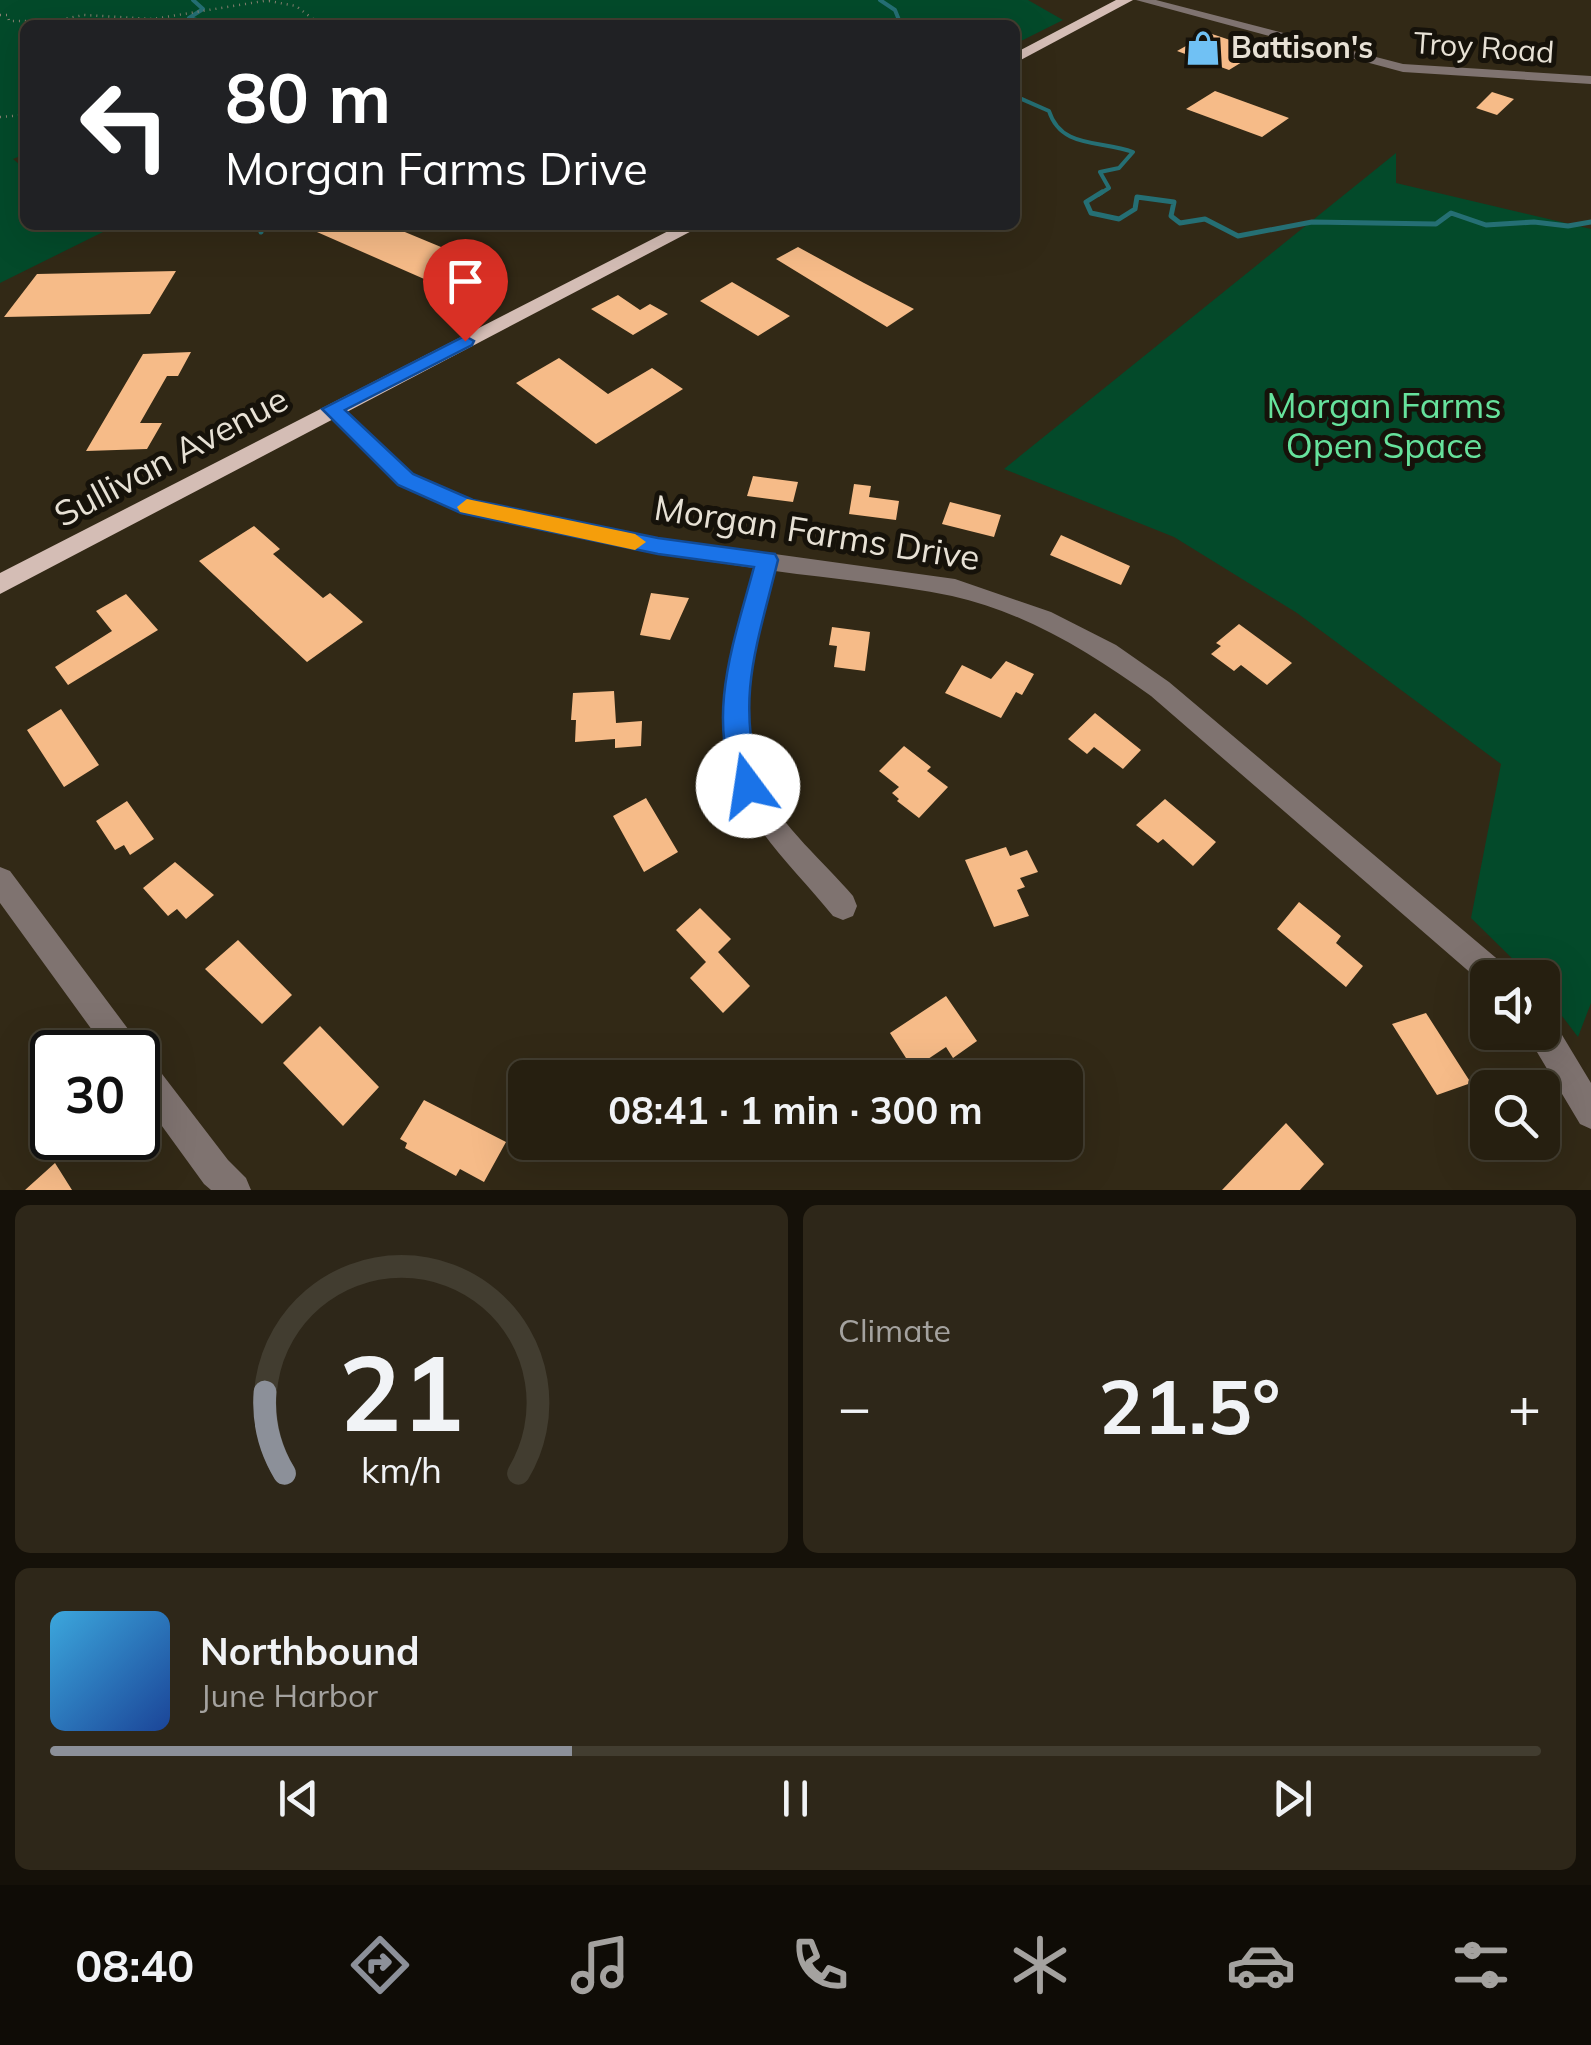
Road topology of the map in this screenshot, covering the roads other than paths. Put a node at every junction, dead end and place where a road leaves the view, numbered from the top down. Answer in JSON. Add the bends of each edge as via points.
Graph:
{"nodes":[{"id":1,"x":1126,"y":0,"type":"edge"},
{"id":2,"x":1142,"y":0,"type":"edge"},
{"id":3,"x":1020,"y":55,"type":"edge"},
{"id":4,"x":1591,"y":80,"type":"edge"},
{"id":5,"x":684,"y":230,"type":"edge"},
{"id":6,"x":332,"y":409,"type":"junction"},
{"id":7,"x":767,"y":560,"type":"junction"},
{"id":8,"x":0,"y":584,"type":"edge"},
{"id":9,"x":0,"y":880,"type":"edge"},
{"id":10,"x":842,"y":906,"type":"dead end"},
{"id":11,"x":1477,"y":960,"type":"edge"},
{"id":12,"x":110,"y":1030,"type":"edge"},
{"id":13,"x":1556,"y":1050,"type":"edge"},
{"id":14,"x":160,"y":1097,"type":"edge"},
{"id":15,"x":1591,"y":1114,"type":"edge"},
{"id":16,"x":234,"y":1190,"type":"edge"}],
"edges":[{"from":1,"to":3,"type":"main road"},
{"from":2,"to":4,"type":"street","name":"Troy Road","via":[[1403,68]]},
{"from":5,"to":6,"type":"main road","name":"Sullivan Avenue"},
{"from":6,"to":7,"type":"street","name":"Morgan Farms Drive","via":[[406,480],[469,507],[658,546]]},
{"from":6,"to":8,"type":"main road","name":"Sullivan Avenue"},
{"from":7,"to":10,"type":"street","via":[[736,678],[738,749],[748,786]]},
{"from":7,"to":11,"type":"street","name":"Morgan Farms Drive","via":[[955,588],[1042,618],[1108,652],[1236,751]]},
{"from":9,"to":12,"type":"street"},
{"from":13,"to":15,"type":"street"},
{"from":14,"to":16,"type":"street"}]}
